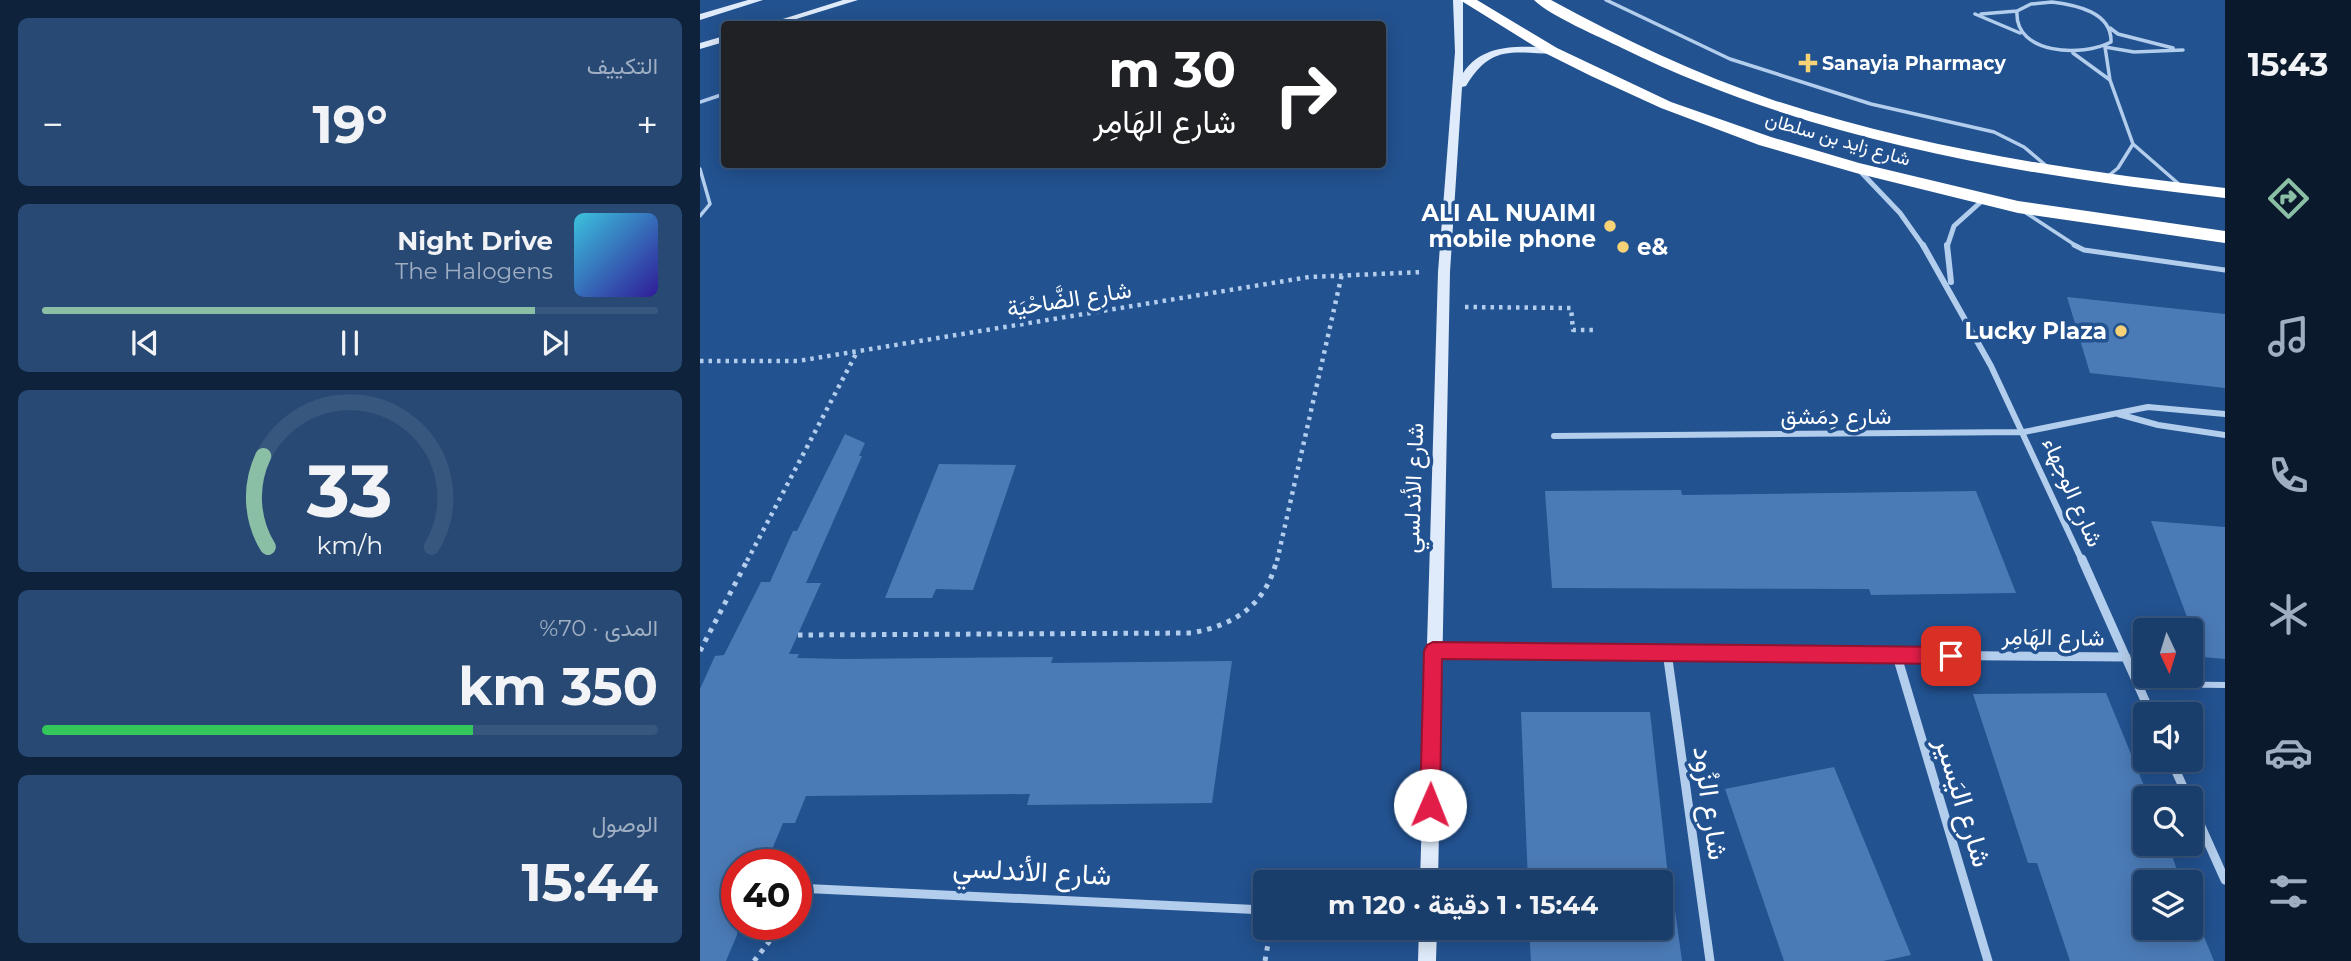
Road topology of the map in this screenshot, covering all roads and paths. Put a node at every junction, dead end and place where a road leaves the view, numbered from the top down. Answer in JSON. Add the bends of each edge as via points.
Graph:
{"nodes":[{"id":1,"x":758,"y":0,"type":"edge"},
{"id":2,"x":853,"y":0,"type":"edge"},
{"id":3,"x":1458,"y":0,"type":"edge"},
{"id":4,"x":1467,"y":0,"type":"edge"},
{"id":5,"x":1541,"y":0,"type":"edge"},
{"id":6,"x":1606,"y":0,"type":"edge"},
{"id":7,"x":2069,"y":0,"type":"edge"},
{"id":8,"x":2033,"y":2,"type":"edge"},
{"id":9,"x":2076,"y":6,"type":"junction"},
{"id":10,"x":2017,"y":11,"type":"junction"},
{"id":11,"x":700,"y":17,"type":"edge"},
{"id":12,"x":782,"y":21,"type":"edge"},
{"id":13,"x":2110,"y":28,"type":"junction"},
{"id":14,"x":2027,"y":37,"type":"junction"},
{"id":15,"x":721,"y":40,"type":"edge"},
{"id":16,"x":700,"y":46,"type":"edge"},
{"id":17,"x":2105,"y":47,"type":"junction"},
{"id":18,"x":1552,"y":51,"type":"junction"},
{"id":19,"x":2071,"y":52,"type":"junction"},
{"id":20,"x":2110,"y":80,"type":"junction"},
{"id":21,"x":721,"y":95,"type":"edge"},
{"id":22,"x":1458,"y":95,"type":"junction"},
{"id":23,"x":700,"y":102,"type":"edge"},
{"id":24,"x":2133,"y":144,"type":"junction"},
{"id":25,"x":1856,"y":168,"type":"junction"},
{"id":26,"x":700,"y":169,"type":"edge"},
{"id":27,"x":2051,"y":171,"type":"junction"},
{"id":28,"x":2104,"y":179,"type":"junction"},
{"id":29,"x":2186,"y":189,"type":"junction"},
{"id":30,"x":2225,"y":193,"type":"edge"},
{"id":31,"x":1983,"y":200,"type":"junction"},
{"id":32,"x":2018,"y":207,"type":"junction"},
{"id":33,"x":700,"y":216,"type":"edge"},
{"id":34,"x":2225,"y":237,"type":"edge"},
{"id":35,"x":2225,"y":270,"type":"edge"},
{"id":36,"x":1444,"y":272,"type":"junction"},
{"id":37,"x":1342,"y":274,"type":"junction"},
{"id":38,"x":1952,"y":290,"type":"junction"},
{"id":39,"x":1443,"y":307,"type":"junction"},
{"id":40,"x":1595,"y":330,"type":"dead end"},
{"id":41,"x":857,"y":352,"type":"junction"},
{"id":42,"x":700,"y":361,"type":"edge"},
{"id":43,"x":2117,"y":414,"type":"junction"},
{"id":44,"x":2225,"y":414,"type":"edge"},
{"id":45,"x":2024,"y":432,"type":"junction"},
{"id":46,"x":2225,"y":435,"type":"edge"},
{"id":47,"x":1554,"y":436,"type":"dead end"},
{"id":48,"x":798,"y":635,"type":"dead end"},
{"id":49,"x":700,"y":651,"type":"edge"},
{"id":50,"x":1433,"y":651,"type":"junction"},
{"id":51,"x":1667,"y":652,"type":"junction"},
{"id":52,"x":1897,"y":656,"type":"junction"},
{"id":53,"x":2126,"y":657,"type":"junction"},
{"id":54,"x":2133,"y":674,"type":"edge"},
{"id":55,"x":2203,"y":685,"type":"edge"},
{"id":56,"x":2225,"y":685,"type":"edge"},
{"id":57,"x":2203,"y":831,"type":"edge"},
{"id":58,"x":1429,"y":870,"type":"edge"},
{"id":59,"x":2225,"y":880,"type":"edge"},
{"id":60,"x":812,"y":889,"type":"edge"},
{"id":61,"x":1253,"y":909,"type":"edge"},
{"id":62,"x":770,"y":940,"type":"edge"},
{"id":63,"x":1269,"y":940,"type":"edge"},
{"id":64,"x":1428,"y":940,"type":"edge"},
{"id":65,"x":754,"y":961,"type":"edge"},
{"id":66,"x":1265,"y":961,"type":"edge"},
{"id":67,"x":1427,"y":961,"type":"edge"},
{"id":68,"x":1710,"y":961,"type":"edge"},
{"id":69,"x":1988,"y":961,"type":"edge"}],
"edges":[{"from":1,"to":11,"type":"street"},
{"from":2,"to":12,"type":"street"},
{"from":3,"to":22,"type":"street","name":"شارع الأندلسي"},
{"from":4,"to":18,"type":"highway","name":"شارع زايد بن سلطان"},
{"from":5,"to":27,"type":"highway","name":"شارع زايد بن سلطان","via":[[1639,51],[1747,96],[1870,134]]},
{"from":6,"to":27,"type":"lane","via":[[1730,59],[1871,104],[1994,132],[2024,147]]},
{"from":7,"to":9,"type":"lane"},
{"from":8,"to":9,"type":"lane"},
{"from":8,"to":10,"type":"lane"},
{"from":9,"to":13,"type":"lane"},
{"from":10,"to":14,"type":"lane","via":[[2016,23]]},
{"from":10,"to":14,"type":"lane","via":[[1975,14]]},
{"from":13,"to":17,"type":"lane","via":[[2112,35]]},
{"from":13,"to":17,"type":"lane","via":[[2139,41],[2183,50],[2134,52]]},
{"from":14,"to":19,"type":"lane"},
{"from":15,"to":16,"type":"street"},
{"from":17,"to":19,"type":"lane"},
{"from":17,"to":20,"type":"lane"},
{"from":18,"to":22,"type":"street","name":"شارع الأندلسي","via":[[1493,52],[1479,58]]},
{"from":18,"to":25,"type":"highway","name":"شارع زايد بن سلطان","via":[[1678,110]]},
{"from":19,"to":20,"type":"lane"},
{"from":20,"to":24,"type":"lane"},
{"from":21,"to":23,"type":"lane"},
{"from":22,"to":36,"type":"street","name":"شارع الأندلسي"},
{"from":24,"to":28,"type":"lane","via":[[2118,168]]},
{"from":24,"to":29,"type":"lane"},
{"from":25,"to":31,"type":"highway","name":"شارع زايد بن سلطان"},
{"from":25,"to":38,"type":"street","name":"شارع الوجهاء","via":[[1902,214]]},
{"from":26,"to":33,"type":"lane","via":[[710,204]]},
{"from":27,"to":28,"type":"highway","name":"شارع زايد بن سلطان"},
{"from":28,"to":29,"type":"highway","name":"شارع زايد بن سلطان"},
{"from":29,"to":30,"type":"highway","name":"شارع زايد بن سلطان"},
{"from":31,"to":32,"type":"highway","name":"شارع زايد بن سلطان"},
{"from":31,"to":38,"type":"street","name":"شارع الوجهاء","via":[[1956,219],[1947,233],[1945,257]]},
{"from":32,"to":34,"type":"highway","name":"شارع زايد بن سلطان"},
{"from":32,"to":35,"type":"lane","via":[[2084,250]]},
{"from":36,"to":37,"type":"path","name":"شارع الضَّاحْيَة"},
{"from":36,"to":39,"type":"street","name":"شارع الأندلسي"},
{"from":37,"to":41,"type":"path","name":"شارع الضَّاحْيَة"},
{"from":37,"to":48,"type":"path","via":[[1273,576],[1262,597],[1243,617],[1218,629],[1191,633]]},
{"from":38,"to":45,"type":"street","name":"شارع الوجهاء"},
{"from":39,"to":40,"type":"path","via":[[1571,308],[1573,330]]},
{"from":39,"to":50,"type":"street","name":"شارع الأندلسي"},
{"from":41,"to":42,"type":"path","name":"شارع الضَّاحْيَة","via":[[798,361]]},
{"from":41,"to":49,"type":"path"},
{"from":43,"to":44,"type":"street","name":"شارع دِمَشق","via":[[2151,407]]},
{"from":43,"to":45,"type":"street","name":"شارع دِمَشق"},
{"from":43,"to":46,"type":"street","name":"شارع دِمَشق"},
{"from":45,"to":47,"type":"street","name":"شارع دِمَشق"},
{"from":45,"to":53,"type":"street","name":"شارع الوجهاء"},
{"from":50,"to":51,"type":"street","name":"شارع الهَامِر"},
{"from":50,"to":58,"type":"street","name":"شارع الأندلسي"},
{"from":51,"to":52,"type":"street","name":"شارع الهَامِر"},
{"from":51,"to":68,"type":"street","name":"شارع الزُود"},
{"from":52,"to":53,"type":"street","name":"شارع الهَامِر"},
{"from":52,"to":69,"type":"street","name":"شارع اليَسير"},
{"from":53,"to":54,"type":"street","name":"شارع الوجهاء"},
{"from":55,"to":56,"type":"lane"},
{"from":57,"to":59,"type":"street"},
{"from":60,"to":61,"type":"street","name":"شارع الأندلسي"},
{"from":62,"to":65,"type":"path"},
{"from":63,"to":66,"type":"path"},
{"from":64,"to":67,"type":"street"}]}
